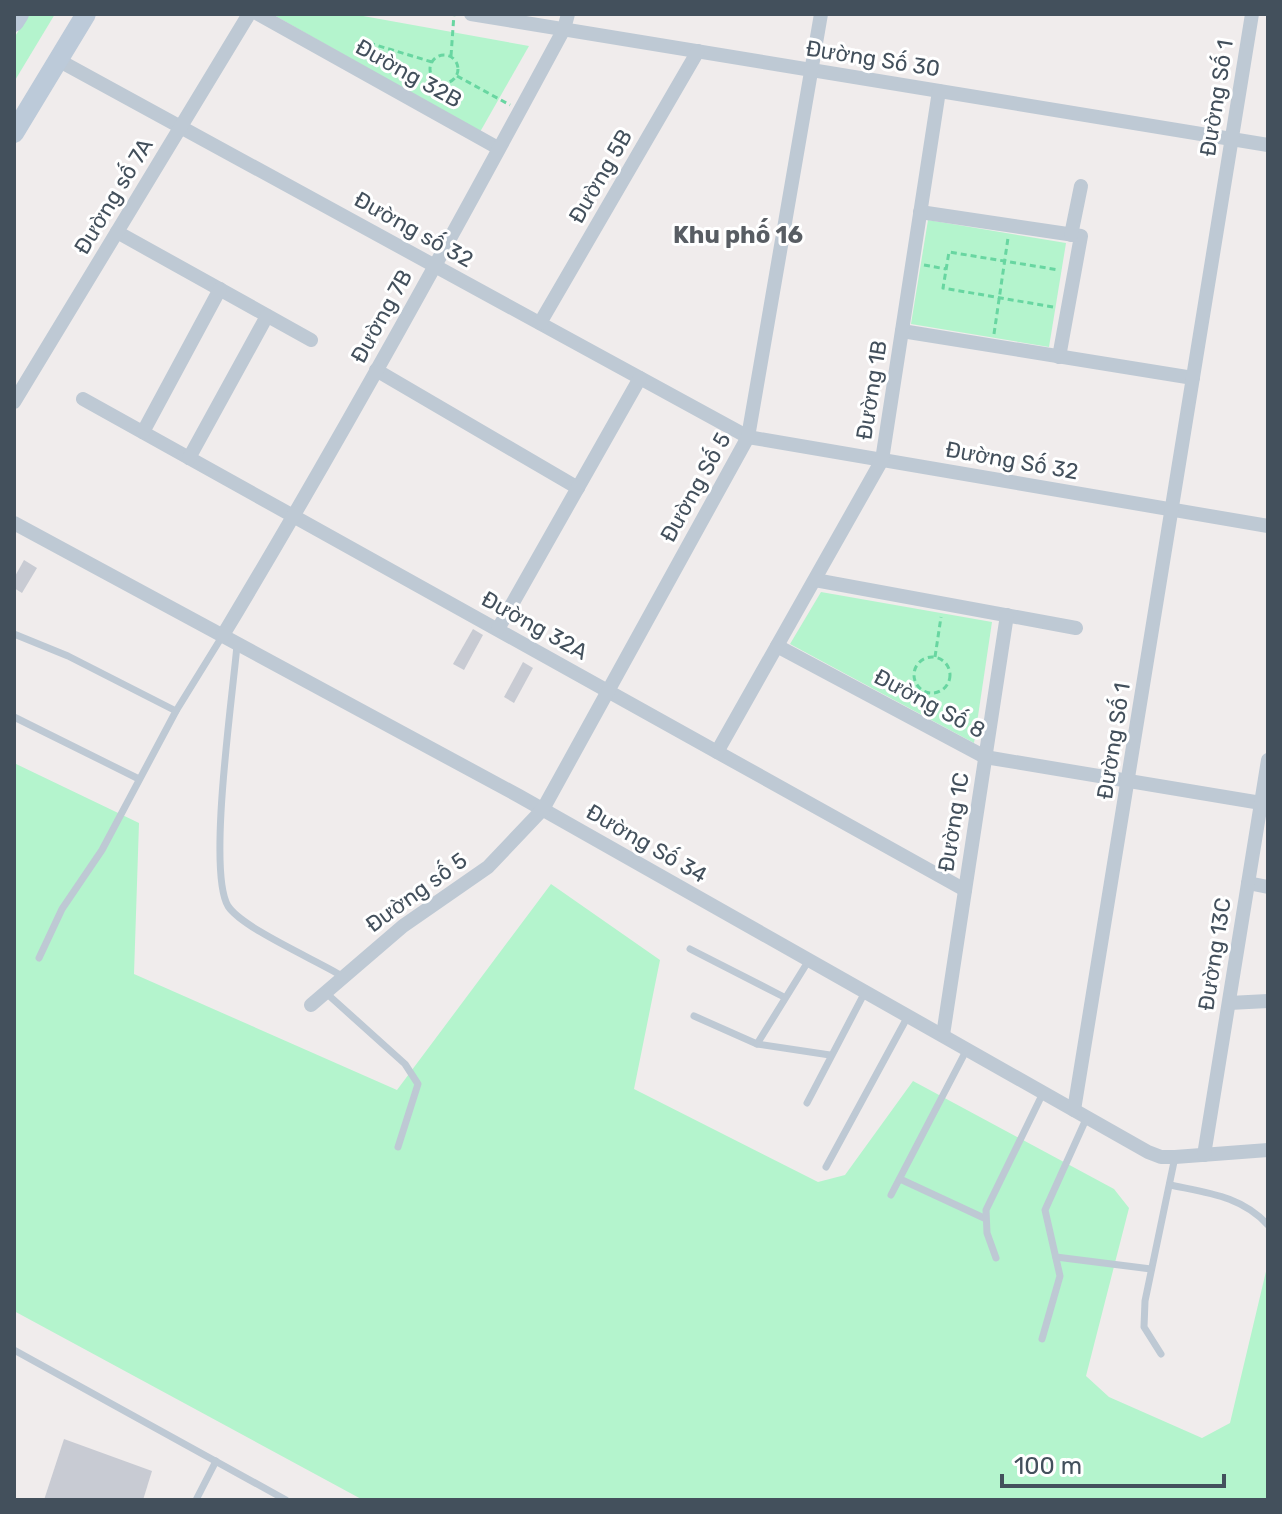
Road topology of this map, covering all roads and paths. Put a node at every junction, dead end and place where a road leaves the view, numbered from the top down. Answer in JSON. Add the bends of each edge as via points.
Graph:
{"nodes":[{"id":1,"x":19,"y":14,"type":"edge"},
{"id":2,"x":86,"y":14,"type":"edge"},
{"id":3,"x":249,"y":14,"type":"edge"},
{"id":4,"x":258,"y":14,"type":"edge"},
{"id":5,"x":454,"y":14,"type":"edge"},
{"id":6,"x":471,"y":14,"type":"edge"},
{"id":7,"x":568,"y":14,"type":"edge"},
{"id":8,"x":821,"y":14,"type":"edge"},
{"id":9,"x":1254,"y":14,"type":"edge"},
{"id":10,"x":1268,"y":16,"type":"edge"},
{"id":11,"x":14,"y":22,"type":"edge"},
{"id":12,"x":564,"y":29,"type":"junction"},
{"id":13,"x":369,"y":43,"type":"dead end"},
{"id":14,"x":698,"y":51,"type":"junction"},
{"id":15,"x":451,"y":56,"type":"junction"},
{"id":16,"x":58,"y":60,"type":"junction"},
{"id":17,"x":432,"y":62,"type":"junction"},
{"id":18,"x":812,"y":70,"type":"junction"},
{"id":19,"x":457,"y":76,"type":"junction"},
{"id":20,"x":939,"y":91,"type":"junction"},
{"id":21,"x":520,"y":110,"type":"junction"},
{"id":22,"x":180,"y":127,"type":"junction"},
{"id":23,"x":14,"y":133,"type":"edge"},
{"id":24,"x":1232,"y":139,"type":"junction"},
{"id":25,"x":1268,"y":145,"type":"edge"},
{"id":26,"x":498,"y":148,"type":"junction"},
{"id":27,"x":1081,"y":186,"type":"dead end"},
{"id":28,"x":920,"y":212,"type":"junction"},
{"id":29,"x":1010,"y":225,"type":"junction"},
{"id":30,"x":117,"y":232,"type":"junction"},
{"id":31,"x":1071,"y":235,"type":"junction"},
{"id":32,"x":1005,"y":261,"type":"junction"},
{"id":33,"x":912,"y":264,"type":"junction"},
{"id":34,"x":435,"y":266,"type":"junction"},
{"id":35,"x":946,"y":269,"type":"junction"},
{"id":36,"x":1075,"y":273,"type":"junction"},
{"id":37,"x":220,"y":289,"type":"junction"},
{"id":38,"x":999,"y":298,"type":"junction"},
{"id":39,"x":1068,"y":310,"type":"junction"},
{"id":40,"x":267,"y":316,"type":"junction"},
{"id":41,"x":540,"y":323,"type":"junction"},
{"id":42,"x":902,"y":331,"type":"junction"},
{"id":43,"x":311,"y":340,"type":"dead end"},
{"id":44,"x":992,"y":345,"type":"junction"},
{"id":45,"x":1059,"y":357,"type":"junction"},
{"id":46,"x":376,"y":370,"type":"junction"},
{"id":47,"x":640,"y":378,"type":"junction"},
{"id":48,"x":1193,"y":378,"type":"junction"},
{"id":49,"x":83,"y":399,"type":"dead end"},
{"id":50,"x":14,"y":402,"type":"edge"},
{"id":51,"x":143,"y":432,"type":"junction"},
{"id":52,"x":748,"y":437,"type":"junction"},
{"id":53,"x":189,"y":458,"type":"junction"},
{"id":54,"x":882,"y":460,"type":"junction"},
{"id":55,"x":578,"y":488,"type":"junction"},
{"id":56,"x":1172,"y":509,"type":"junction"},
{"id":57,"x":294,"y":516,"type":"junction"},
{"id":58,"x":14,"y":523,"type":"edge"},
{"id":59,"x":1268,"y":526,"type":"edge"},
{"id":60,"x":815,"y":580,"type":"junction"},
{"id":61,"x":943,"y":603,"type":"junction"},
{"id":62,"x":1007,"y":615,"type":"junction"},
{"id":63,"x":1076,"y":628,"type":"dead end"},
{"id":64,"x":498,"y":629,"type":"junction"},
{"id":65,"x":14,"y":634,"type":"edge"},
{"id":66,"x":223,"y":635,"type":"junction"},
{"id":67,"x":237,"y":643,"type":"junction"},
{"id":68,"x":777,"y":646,"type":"junction"},
{"id":69,"x":935,"y":657,"type":"junction"},
{"id":70,"x":608,"y":691,"type":"junction"},
{"id":71,"x":176,"y":711,"type":"junction"},
{"id":72,"x":14,"y":717,"type":"edge"},
{"id":73,"x":717,"y":752,"type":"junction"},
{"id":74,"x":985,"y":757,"type":"junction"},
{"id":75,"x":1268,"y":760,"type":"edge"},
{"id":76,"x":139,"y":779,"type":"junction"},
{"id":77,"x":1129,"y":782,"type":"junction"},
{"id":78,"x":1261,"y":803,"type":"junction"},
{"id":79,"x":543,"y":809,"type":"junction"},
{"id":80,"x":1248,"y":883,"type":"junction"},
{"id":81,"x":1268,"y":887,"type":"edge"},
{"id":82,"x":965,"y":890,"type":"junction"},
{"id":83,"x":690,"y":949,"type":"dead end"},
{"id":84,"x":39,"y":958,"type":"dead end"},
{"id":85,"x":809,"y":960,"type":"junction"},
{"id":86,"x":342,"y":976,"type":"junction"},
{"id":87,"x":325,"y":992,"type":"junction"},
{"id":88,"x":865,"y":992,"type":"junction"},
{"id":89,"x":784,"y":997,"type":"junction"},
{"id":90,"x":1268,"y":1001,"type":"edge"},
{"id":91,"x":1229,"y":1003,"type":"junction"},
{"id":92,"x":311,"y":1005,"type":"dead end"},
{"id":93,"x":694,"y":1016,"type":"dead end"},
{"id":94,"x":908,"y":1016,"type":"junction"},
{"id":95,"x":943,"y":1035,"type":"junction"},
{"id":96,"x":757,"y":1044,"type":"junction"},
{"id":97,"x":967,"y":1049,"type":"junction"},
{"id":98,"x":830,"y":1055,"type":"junction"},
{"id":99,"x":1043,"y":1093,"type":"junction"},
{"id":100,"x":807,"y":1103,"type":"dead end"},
{"id":101,"x":1080,"y":1113,"type":"junction"},
{"id":102,"x":398,"y":1147,"type":"dead end"},
{"id":103,"x":1268,"y":1150,"type":"edge"},
{"id":104,"x":1204,"y":1155,"type":"junction"},
{"id":105,"x":1175,"y":1157,"type":"junction"},
{"id":106,"x":826,"y":1167,"type":"dead end"},
{"id":107,"x":900,"y":1179,"type":"junction"},
{"id":108,"x":1170,"y":1185,"type":"junction"},
{"id":109,"x":891,"y":1195,"type":"dead end"},
{"id":110,"x":984,"y":1218,"type":"junction"},
{"id":111,"x":1268,"y":1225,"type":"edge"},
{"id":112,"x":1056,"y":1257,"type":"junction"},
{"id":113,"x":996,"y":1258,"type":"dead end"},
{"id":114,"x":1151,"y":1269,"type":"junction"},
{"id":115,"x":1042,"y":1339,"type":"dead end"},
{"id":116,"x":14,"y":1350,"type":"edge"},
{"id":117,"x":1161,"y":1354,"type":"dead end"},
{"id":118,"x":216,"y":1461,"type":"junction"},
{"id":119,"x":196,"y":1500,"type":"edge"},
{"id":120,"x":286,"y":1500,"type":"edge"}],
"edges":[{"from":1,"to":11,"type":"main road"},
{"from":2,"to":16,"type":"main road"},
{"from":3,"to":22,"type":"street","name":"Đường số 7A"},
{"from":4,"to":26,"type":"street","name":"Đường 32B"},
{"from":5,"to":15,"type":"path"},
{"from":6,"to":12,"type":"street","name":"Đường Số 30"},
{"from":7,"to":12,"type":"street","name":"Đường 7B"},
{"from":8,"to":18,"type":"street","name":"Đường Số 5"},
{"from":9,"to":10,"type":"street"},
{"from":9,"to":24,"type":"street","name":"Đường Số 1"},
{"from":12,"to":14,"type":"street","name":"Đường Số 30"},
{"from":12,"to":21,"type":"street","name":"Đường 7B"},
{"from":13,"to":17,"type":"path"},
{"from":14,"to":18,"type":"street","name":"Đường Số 30"},
{"from":14,"to":41,"type":"street","name":"Đường 5B"},
{"from":15,"to":17,"type":"path"},
{"from":15,"to":19,"type":"path"},
{"from":16,"to":22,"type":"street","name":"Đường số 32"},
{"from":16,"to":23,"type":"main road"},
{"from":17,"to":19,"type":"path","via":[[438,81]]},
{"from":18,"to":20,"type":"street","name":"Đường Số 30"},
{"from":18,"to":52,"type":"street","name":"Đường Số 5"},
{"from":19,"to":21,"type":"path"},
{"from":20,"to":24,"type":"street","name":"Đường Số 30"},
{"from":20,"to":28,"type":"street","name":"Đường 1B"},
{"from":21,"to":26,"type":"street","name":"Đường 7B"},
{"from":22,"to":30,"type":"street","name":"Đường số 7A"},
{"from":22,"to":34,"type":"street","name":"Đường số 32"},
{"from":24,"to":25,"type":"street","name":"Đường Số 30"},
{"from":24,"to":48,"type":"street","name":"Đường Số 1"},
{"from":26,"to":34,"type":"street","name":"Đường 7B"},
{"from":27,"to":31,"type":"street"},
{"from":28,"to":29,"type":"street"},
{"from":28,"to":33,"type":"street","name":"Đường 1B"},
{"from":29,"to":31,"type":"street"},
{"from":29,"to":32,"type":"path"},
{"from":30,"to":37,"type":"street"},
{"from":30,"to":50,"type":"street","name":"Đường số 7A"},
{"from":31,"to":36,"type":"street","via":[[1081,236]]},
{"from":32,"to":35,"type":"path","via":[[949,252]]},
{"from":32,"to":36,"type":"path"},
{"from":32,"to":38,"type":"path"},
{"from":33,"to":35,"type":"path"},
{"from":33,"to":42,"type":"street","name":"Đường 1B"},
{"from":34,"to":41,"type":"street","name":"Đường số 32"},
{"from":34,"to":46,"type":"street","name":"Đường 7B"},
{"from":35,"to":38,"type":"path","via":[[943,288]]},
{"from":36,"to":39,"type":"street"},
{"from":37,"to":40,"type":"street"},
{"from":37,"to":51,"type":"street"},
{"from":38,"to":39,"type":"path"},
{"from":38,"to":44,"type":"path"},
{"from":39,"to":45,"type":"street"},
{"from":40,"to":43,"type":"street"},
{"from":40,"to":53,"type":"street"},
{"from":41,"to":47,"type":"street","name":"Đường số 32"},
{"from":42,"to":44,"type":"street"},
{"from":42,"to":54,"type":"street","name":"Đường 1B"},
{"from":44,"to":45,"type":"street"},
{"from":45,"to":48,"type":"street"},
{"from":46,"to":55,"type":"street"},
{"from":46,"to":57,"type":"street","name":"Đường 7B"},
{"from":47,"to":52,"type":"street","name":"Đường số 32"},
{"from":47,"to":55,"type":"street"},
{"from":48,"to":56,"type":"street","name":"Đường Số 1"},
{"from":49,"to":51,"type":"street","name":"Đường 32A"},
{"from":51,"to":53,"type":"street","name":"Đường 32A"},
{"from":52,"to":54,"type":"street","name":"Đường Số 32"},
{"from":52,"to":70,"type":"street","name":"Đường Số 5"},
{"from":53,"to":57,"type":"street","name":"Đường 32A"},
{"from":54,"to":56,"type":"street","name":"Đường Số 32"},
{"from":54,"to":60,"type":"street","name":"Đường 1B"},
{"from":55,"to":64,"type":"street"},
{"from":56,"to":59,"type":"street","name":"Đường Số 32"},
{"from":56,"to":77,"type":"street","name":"Đường Số 1"},
{"from":57,"to":64,"type":"street","name":"Đường 32A"},
{"from":57,"to":66,"type":"street","name":"Đường 7B"},
{"from":58,"to":66,"type":"street","name":"Đường Số 34"},
{"from":60,"to":61,"type":"street"},
{"from":60,"to":68,"type":"street","name":"Đường 1B"},
{"from":61,"to":62,"type":"street"},
{"from":61,"to":69,"type":"path"},
{"from":62,"to":63,"type":"street"},
{"from":62,"to":74,"type":"street","name":"Đường 1C"},
{"from":64,"to":70,"type":"street","name":"Đường 32A"},
{"from":65,"to":71,"type":"lane"},
{"from":66,"to":67,"type":"street","name":"Đường Số 34"},
{"from":66,"to":71,"type":"lane"},
{"from":67,"to":79,"type":"street","name":"Đường Số 34"},
{"from":67,"to":86,"type":"lane","via":[[220,886],[229,908],[253,927]]},
{"from":68,"to":73,"type":"street","name":"Đường 1B"},
{"from":68,"to":74,"type":"street","name":"Đường Số 8"},
{"from":69,"to":69,"type":"path","via":[[923,659],[916,668],[918,685],[927,692],[944,689],[950,679],[945,662]]},
{"from":70,"to":73,"type":"street","name":"Đường 32A"},
{"from":70,"to":79,"type":"street","name":"Đường Số 5"},
{"from":71,"to":76,"type":"lane"},
{"from":72,"to":76,"type":"lane"},
{"from":73,"to":82,"type":"street","name":"Đường 32A"},
{"from":74,"to":77,"type":"street","name":"Đường Số 8"},
{"from":74,"to":82,"type":"street","name":"Đường 1C"},
{"from":75,"to":78,"type":"street","name":"Đường 13C"},
{"from":76,"to":84,"type":"lane"},
{"from":77,"to":78,"type":"street","name":"Đường Số 8"},
{"from":77,"to":101,"type":"street","name":"Đường Số 1"},
{"from":78,"to":80,"type":"street","name":"Đường 13C"},
{"from":79,"to":85,"type":"street","name":"Đường Số 34"},
{"from":79,"to":86,"type":"street","name":"Đường số 5","via":[[488,867]]},
{"from":80,"to":81,"type":"street"},
{"from":80,"to":91,"type":"street","name":"Đường 13C"},
{"from":82,"to":95,"type":"street","name":"Đường 1C"},
{"from":83,"to":89,"type":"lane"},
{"from":85,"to":88,"type":"street","name":"Đường Số 34"},
{"from":85,"to":89,"type":"lane"},
{"from":86,"to":87,"type":"street","name":"Đường số 5"},
{"from":87,"to":92,"type":"street","name":"Đường số 5"},
{"from":87,"to":102,"type":"lane","via":[[405,1064],[418,1084]]},
{"from":88,"to":94,"type":"street","name":"Đường Số 34"},
{"from":88,"to":98,"type":"lane"},
{"from":89,"to":96,"type":"lane"},
{"from":90,"to":91,"type":"street"},
{"from":91,"to":104,"type":"street","name":"Đường 13C"},
{"from":93,"to":96,"type":"lane"},
{"from":94,"to":95,"type":"street","name":"Đường Số 34"},
{"from":94,"to":106,"type":"lane"},
{"from":95,"to":97,"type":"street","name":"Đường Số 34"},
{"from":96,"to":98,"type":"lane"},
{"from":97,"to":99,"type":"street","name":"Đường Số 34"},
{"from":97,"to":107,"type":"lane"},
{"from":98,"to":100,"type":"lane"},
{"from":99,"to":101,"type":"street","name":"Đường Số 34"},
{"from":99,"to":110,"type":"lane"},
{"from":101,"to":105,"type":"street","name":"Đường Số 34","via":[[1148,1152]]},
{"from":101,"to":112,"type":"lane","via":[[1045,1210]]},
{"from":103,"to":104,"type":"street","name":"Đường Số 34"},
{"from":104,"to":105,"type":"street","name":"Đường Số 34"},
{"from":105,"to":108,"type":"lane"},
{"from":107,"to":109,"type":"lane"},
{"from":107,"to":110,"type":"lane"},
{"from":108,"to":111,"type":"lane","via":[[1231,1198],[1253,1209]]},
{"from":108,"to":114,"type":"lane"},
{"from":110,"to":113,"type":"lane"},
{"from":112,"to":114,"type":"lane"},
{"from":112,"to":115,"type":"lane","via":[[1060,1276]]},
{"from":114,"to":117,"type":"lane","via":[[1144,1327]]},
{"from":116,"to":118,"type":"lane"},
{"from":118,"to":119,"type":"lane"},
{"from":118,"to":120,"type":"lane"}]}
